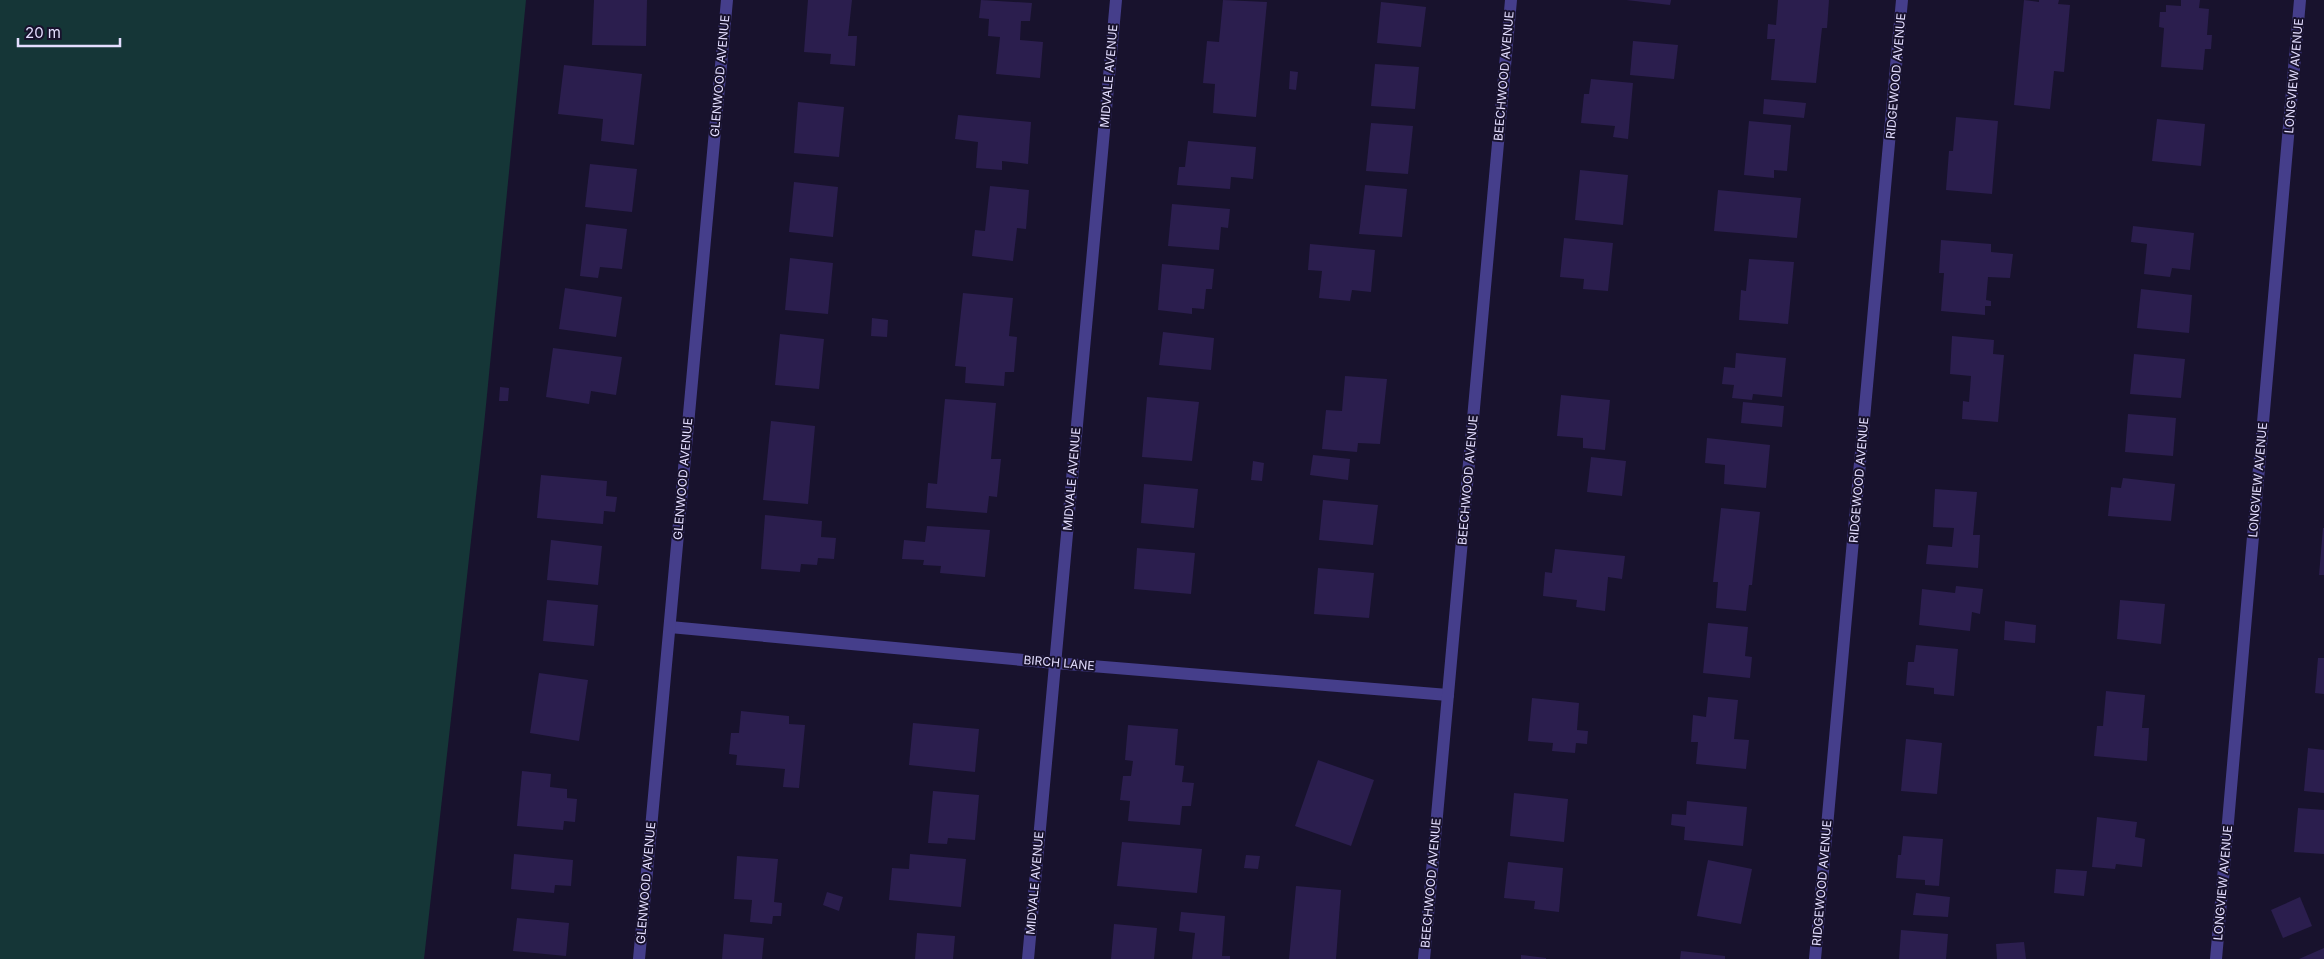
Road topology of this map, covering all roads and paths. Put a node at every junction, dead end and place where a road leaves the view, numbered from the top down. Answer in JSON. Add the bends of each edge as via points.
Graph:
{"nodes":[{"id":1,"x":727,"y":0,"type":"edge"},
{"id":2,"x":1116,"y":0,"type":"edge"},
{"id":3,"x":1511,"y":0,"type":"edge"},
{"id":4,"x":1902,"y":0,"type":"edge"},
{"id":5,"x":2300,"y":0,"type":"edge"},
{"id":6,"x":670,"y":627,"type":"junction"},
{"id":7,"x":1055,"y":663,"type":"junction"},
{"id":8,"x":1448,"y":695,"type":"junction"},
{"id":9,"x":639,"y":959,"type":"edge"},
{"id":10,"x":1028,"y":959,"type":"edge"},
{"id":11,"x":1424,"y":959,"type":"edge"},
{"id":12,"x":1815,"y":959,"type":"edge"},
{"id":13,"x":2216,"y":959,"type":"edge"}],
"edges":[{"from":1,"to":6,"type":"street","name":"GLENWOOD AVENUE"},
{"from":2,"to":7,"type":"street","name":"MIDVALE AVENUE"},
{"from":3,"to":8,"type":"street","name":"BEECHWOOD AVENUE"},
{"from":4,"to":12,"type":"street","name":"RIDGEWOOD AVENUE"},
{"from":5,"to":13,"type":"street","name":"LONGVIEW AVENUE"},
{"from":6,"to":7,"type":"street","name":"BIRCH LANE"},
{"from":6,"to":9,"type":"street","name":"GLENWOOD AVENUE"},
{"from":7,"to":8,"type":"street","name":"BIRCH LANE"},
{"from":7,"to":10,"type":"street","name":"MIDVALE AVENUE"},
{"from":8,"to":11,"type":"street","name":"BEECHWOOD AVENUE"}]}
